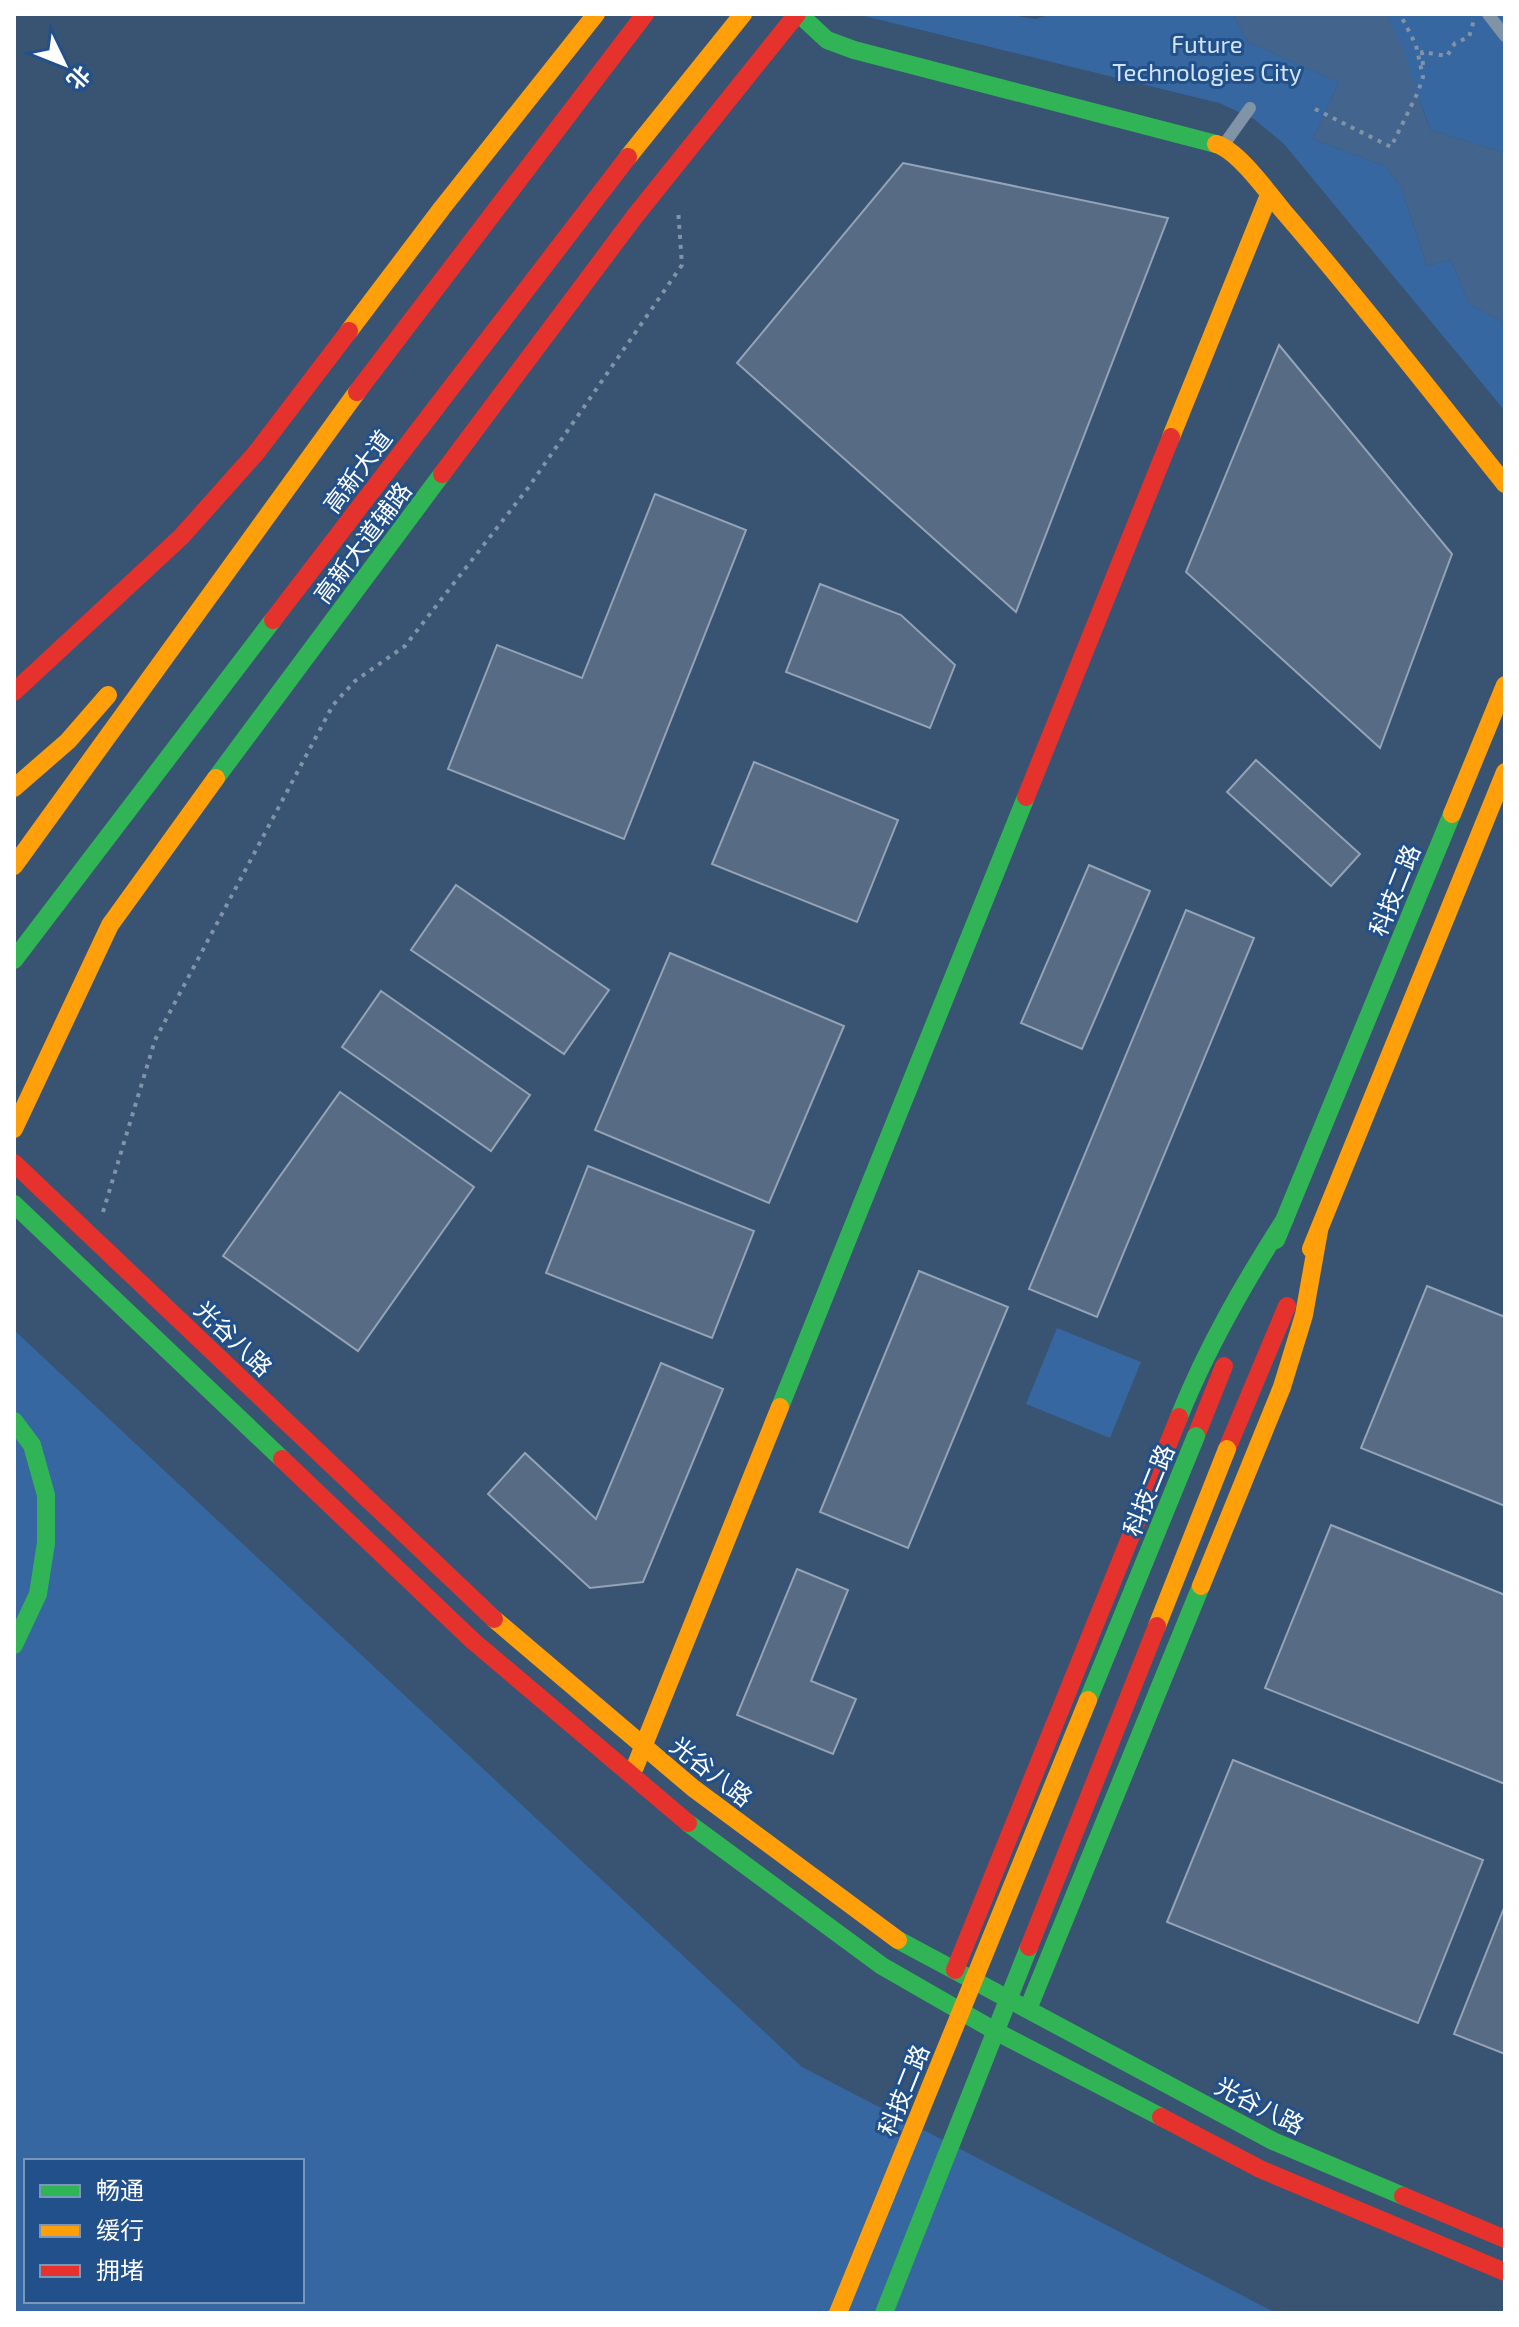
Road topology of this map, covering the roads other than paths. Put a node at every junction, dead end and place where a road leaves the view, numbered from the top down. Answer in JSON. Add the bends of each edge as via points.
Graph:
{"nodes":[{"id":1,"x":596,"y":14,"type":"edge"},
{"id":2,"x":645,"y":14,"type":"edge"},
{"id":3,"x":743,"y":14,"type":"edge"},
{"id":4,"x":798,"y":14,"type":"edge"},
{"id":5,"x":1491,"y":20,"type":"edge"},
{"id":6,"x":1505,"y":36,"type":"edge"},
{"id":7,"x":1250,"y":108,"type":"dead end"},
{"id":8,"x":1223,"y":146,"type":"junction"},
{"id":9,"x":1269,"y":195,"type":"junction"},
{"id":10,"x":635,"y":216,"type":"junction"},
{"id":11,"x":410,"y":319,"type":"junction"},
{"id":12,"x":503,"y":322,"type":"junction"},
{"id":13,"x":1505,"y":484,"type":"edge"},
{"id":14,"x":171,"y":617,"type":"dead end"},
{"id":15,"x":119,"y":682,"type":"dead end"},
{"id":16,"x":1505,"y":685,"type":"edge"},
{"id":17,"x":14,"y":692,"type":"edge"},
{"id":18,"x":1505,"y":772,"type":"edge"},
{"id":19,"x":14,"y":788,"type":"edge"},
{"id":20,"x":14,"y":866,"type":"edge"},
{"id":21,"x":48,"y":913,"type":"junction"},
{"id":22,"x":14,"y":960,"type":"edge"},
{"id":23,"x":14,"y":971,"type":"edge"},
{"id":24,"x":14,"y":1129,"type":"edge"},
{"id":25,"x":14,"y":1163,"type":"edge"},
{"id":26,"x":14,"y":1204,"type":"edge"},
{"id":27,"x":1285,"y":1219,"type":"junction"},
{"id":28,"x":1319,"y":1231,"type":"junction"},
{"id":29,"x":14,"y":1421,"type":"edge"},
{"id":30,"x":14,"y":1645,"type":"edge"},
{"id":31,"x":644,"y":1747,"type":"junction"},
{"id":32,"x":632,"y":1777,"type":"junction"},
{"id":33,"x":955,"y":1970,"type":"junction"},
{"id":34,"x":1028,"y":2009,"type":"junction"},
{"id":35,"x":1505,"y":2239,"type":"edge"},
{"id":36,"x":1505,"y":2272,"type":"edge"},
{"id":37,"x":838,"y":2313,"type":"edge"},
{"id":38,"x":884,"y":2313,"type":"edge"}],
"edges":[{"from":1,"to":17,"type":"main road","via":[[256,453],[181,537]]},
{"from":2,"to":11,"type":"main road","name":"高新大道"},
{"from":3,"to":12,"type":"main road","name":"高新大道"},
{"from":4,"to":8,"type":"main road","via":[[827,40],[854,50]]},
{"from":4,"to":10,"type":"main road","name":"高新大道辅路"},
{"from":5,"to":6,"type":"lane"},
{"from":7,"to":8,"type":"lane"},
{"from":8,"to":9,"type":"main road"},
{"from":9,"to":13,"type":"main road"},
{"from":9,"to":31,"type":"main road"},
{"from":10,"to":12,"type":"main road"},
{"from":10,"to":24,"type":"main road","name":"高新大道辅路","via":[[110,925]]},
{"from":11,"to":14,"type":"main road"},
{"from":11,"to":20,"type":"main road","name":"高新大道","via":[[144,702]]},
{"from":12,"to":21,"type":"main road","name":"高新大道","via":[[180,731]]},
{"from":15,"to":19,"type":"main road","via":[[68,741]]},
{"from":16,"to":27,"type":"main road","name":"科技二路"},
{"from":18,"to":28,"type":"main road"},
{"from":21,"to":22,"type":"main road","name":"高新大道"},
{"from":21,"to":23,"type":"main road"},
{"from":25,"to":31,"type":"main road","name":"光谷八路","via":[[493,1618]]},
{"from":26,"to":32,"type":"main road","via":[[473,1641]]},
{"from":27,"to":33,"type":"main road","via":[[1234,1300],[1188,1391]]},
{"from":27,"to":37,"type":"main road","name":"科技二路","bridge":true},
{"from":28,"to":34,"type":"main road","via":[[1304,1315],[1282,1387]]},
{"from":28,"to":38,"type":"main road","bridge":true,"via":[[1227,1449]]},
{"from":29,"to":30,"type":"main road","via":[[32,1445],[46,1495],[46,1543],[38,1594]]},
{"from":31,"to":32,"type":"main road"},
{"from":31,"to":33,"type":"main road","name":"光谷八路","via":[[899,1940]]},
{"from":32,"to":36,"type":"main road","via":[[882,1966],[997,2032],[1260,2169]]},
{"from":33,"to":34,"type":"main road","name":"光谷八路"},
{"from":34,"to":35,"type":"main road","name":"光谷八路","via":[[1273,2141]]}]}
